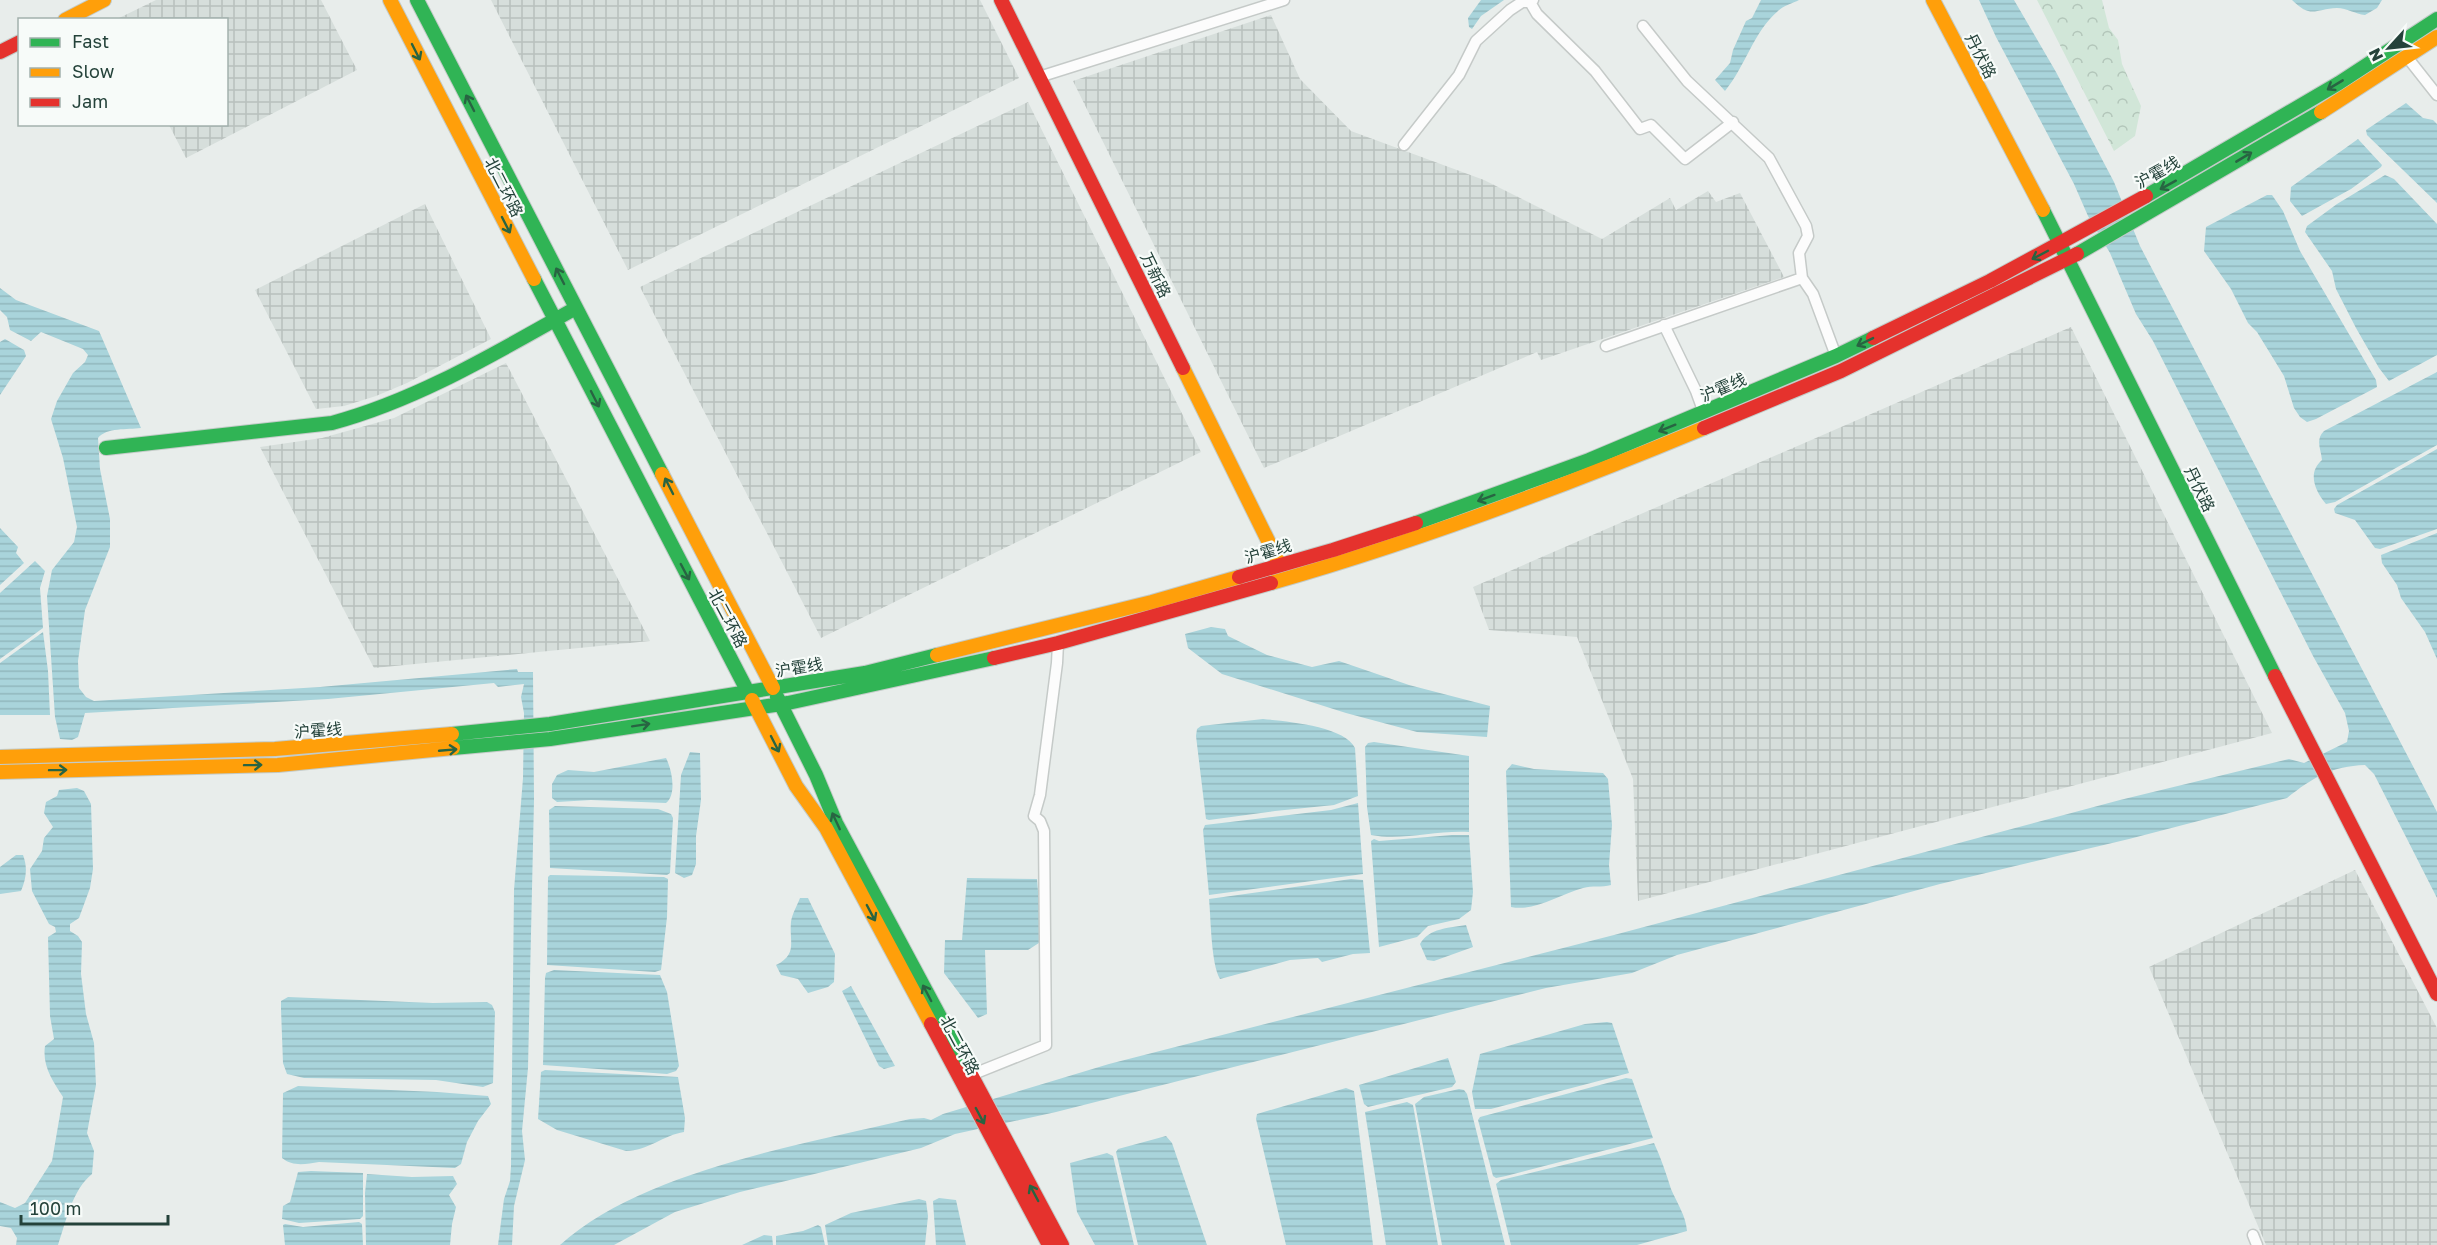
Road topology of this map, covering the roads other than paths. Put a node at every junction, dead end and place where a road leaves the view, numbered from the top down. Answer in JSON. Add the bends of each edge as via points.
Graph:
{"nodes":[{"id":1,"x":104,"y":0,"type":"edge"},
{"id":2,"x":390,"y":0,"type":"edge"},
{"id":3,"x":417,"y":0,"type":"edge"},
{"id":4,"x":1001,"y":0,"type":"edge"},
{"id":5,"x":1284,"y":0,"type":"edge"},
{"id":6,"x":1933,"y":0,"type":"edge"},
{"id":7,"x":1532,"y":1,"type":"edge"},
{"id":8,"x":69,"y":18,"type":"edge"},
{"id":9,"x":2437,"y":19,"type":"edge"},
{"id":10,"x":1643,"y":26,"type":"dead end"},
{"id":11,"x":2437,"y":37,"type":"edge"},
{"id":12,"x":18,"y":43,"type":"edge"},
{"id":13,"x":0,"y":52,"type":"edge"},
{"id":14,"x":2407,"y":57,"type":"junction"},
{"id":15,"x":1039,"y":77,"type":"junction"},
{"id":16,"x":2437,"y":95,"type":"edge"},
{"id":17,"x":1733,"y":122,"type":"junction"},
{"id":18,"x":1404,"y":145,"type":"dead end"},
{"id":19,"x":2060,"y":244,"type":"junction"},
{"id":20,"x":2067,"y":259,"type":"junction"},
{"id":21,"x":1802,"y":278,"type":"junction"},
{"id":22,"x":576,"y":308,"type":"junction"},
{"id":23,"x":554,"y":320,"type":"junction"},
{"id":24,"x":1664,"y":325,"type":"junction"},
{"id":25,"x":1606,"y":346,"type":"dead end"},
{"id":26,"x":1836,"y":356,"type":"junction"},
{"id":27,"x":1841,"y":371,"type":"junction"},
{"id":28,"x":1704,"y":413,"type":"junction"},
{"id":29,"x":106,"y":448,"type":"dead end"},
{"id":30,"x":1280,"y":565,"type":"junction"},
{"id":31,"x":1058,"y":643,"type":"junction"},
{"id":32,"x":773,"y":688,"type":"junction"},
{"id":33,"x":748,"y":692,"type":"junction"},
{"id":34,"x":781,"y":704,"type":"junction"},
{"id":35,"x":756,"y":707,"type":"junction"},
{"id":36,"x":0,"y":756,"type":"edge"},
{"id":37,"x":0,"y":772,"type":"edge"},
{"id":38,"x":2437,"y":994,"type":"edge"},
{"id":39,"x":970,"y":1081,"type":"junction"},
{"id":40,"x":1001,"y":1144,"type":"junction"},
{"id":41,"x":1049,"y":1245,"type":"edge"},
{"id":42,"x":1062,"y":1245,"type":"edge"}],
"edges":[{"from":1,"to":8,"type":"main road"},
{"from":2,"to":23,"type":"main road","name":"北二环路","one_way":true},
{"from":22,"to":3,"type":"main road","name":"北二环路","one_way":true},
{"from":4,"to":15,"type":"main road","name":"万新路"},
{"from":5,"to":15,"type":"street"},
{"from":6,"to":19,"type":"main road","name":"丹伏路"},
{"from":7,"to":17,"type":"street","via":[[1537,14],[1595,71],[1640,129],[1651,125],[1684,159]]},
{"from":7,"to":18,"type":"street","via":[[1510,10],[1476,41],[1459,75]]},
{"from":9,"to":19,"type":"main road","name":"沪霍线","one_way":true,"via":[[2180,178]]},
{"from":10,"to":17,"type":"street","via":[[1687,81]]},
{"from":11,"to":14,"type":"main road","name":"沪霍线"},
{"from":12,"to":13,"type":"main road"},
{"from":14,"to":16,"type":"street"},
{"from":20,"to":14,"type":"main road","name":"沪霍线","one_way":true},
{"from":15,"to":30,"type":"main road","name":"万新路"},
{"from":17,"to":21,"type":"street","via":[[1769,158],[1806,226],[1808,236],[1799,253]]},
{"from":19,"to":20,"type":"main road","name":"丹伏路"},
{"from":19,"to":26,"type":"main road","name":"沪霍线","one_way":true},
{"from":20,"to":27,"type":"main road","name":"沪霍线"},
{"from":20,"to":38,"type":"main road","name":"丹伏路"},
{"from":21,"to":24,"type":"street"},
{"from":21,"to":26,"type":"street","via":[[1814,294]]},
{"from":22,"to":23,"type":"main road"},
{"from":32,"to":22,"type":"main road","name":"北二环路","one_way":true},
{"from":23,"to":29,"type":"main road","via":[[415,394],[366,415],[332,423]]},
{"from":23,"to":33,"type":"main road","name":"北二环路","one_way":true},
{"from":24,"to":25,"type":"street"},
{"from":24,"to":28,"type":"street"},
{"from":26,"to":27,"type":"main road"},
{"from":26,"to":28,"type":"main road","name":"沪霍线"},
{"from":27,"to":31,"type":"main road","name":"沪霍线","via":[[1605,470],[1462,523],[1338,564]]},
{"from":28,"to":30,"type":"main road","name":"沪霍线","one_way":true,"via":[[1458,509]]},
{"from":30,"to":32,"type":"main road","name":"沪霍线","via":[[1152,602],[865,673]]},
{"from":31,"to":34,"type":"main road","name":"沪霍线"},
{"from":31,"to":39,"type":"street","via":[[1040,795],[1034,816],[1044,831],[1045,850],[1046,1045]]},
{"from":32,"to":33,"type":"main road","name":"沪霍线"},
{"from":32,"to":34,"type":"main road","name":"北二环路"},
{"from":33,"to":35,"type":"main road","name":"北二环路"},
{"from":33,"to":36,"type":"main road","name":"沪霍线","via":[[550,724],[354,744]]},
{"from":34,"to":35,"type":"main road","name":"沪霍线"},
{"from":39,"to":34,"type":"main road","name":"北二环路","one_way":true,"via":[[836,822]]},
{"from":37,"to":35,"type":"main road","name":"沪霍线","one_way":true,"via":[[289,764],[550,739]]},
{"from":35,"to":39,"type":"main road","name":"北二环路","one_way":true,"via":[[796,786],[826,828]]},
{"from":39,"to":40,"type":"main road","name":"北二环路"},
{"from":40,"to":41,"type":"main road","name":"北二环路"},
{"from":42,"to":40,"type":"main road","name":"北二环路","one_way":true}]}
